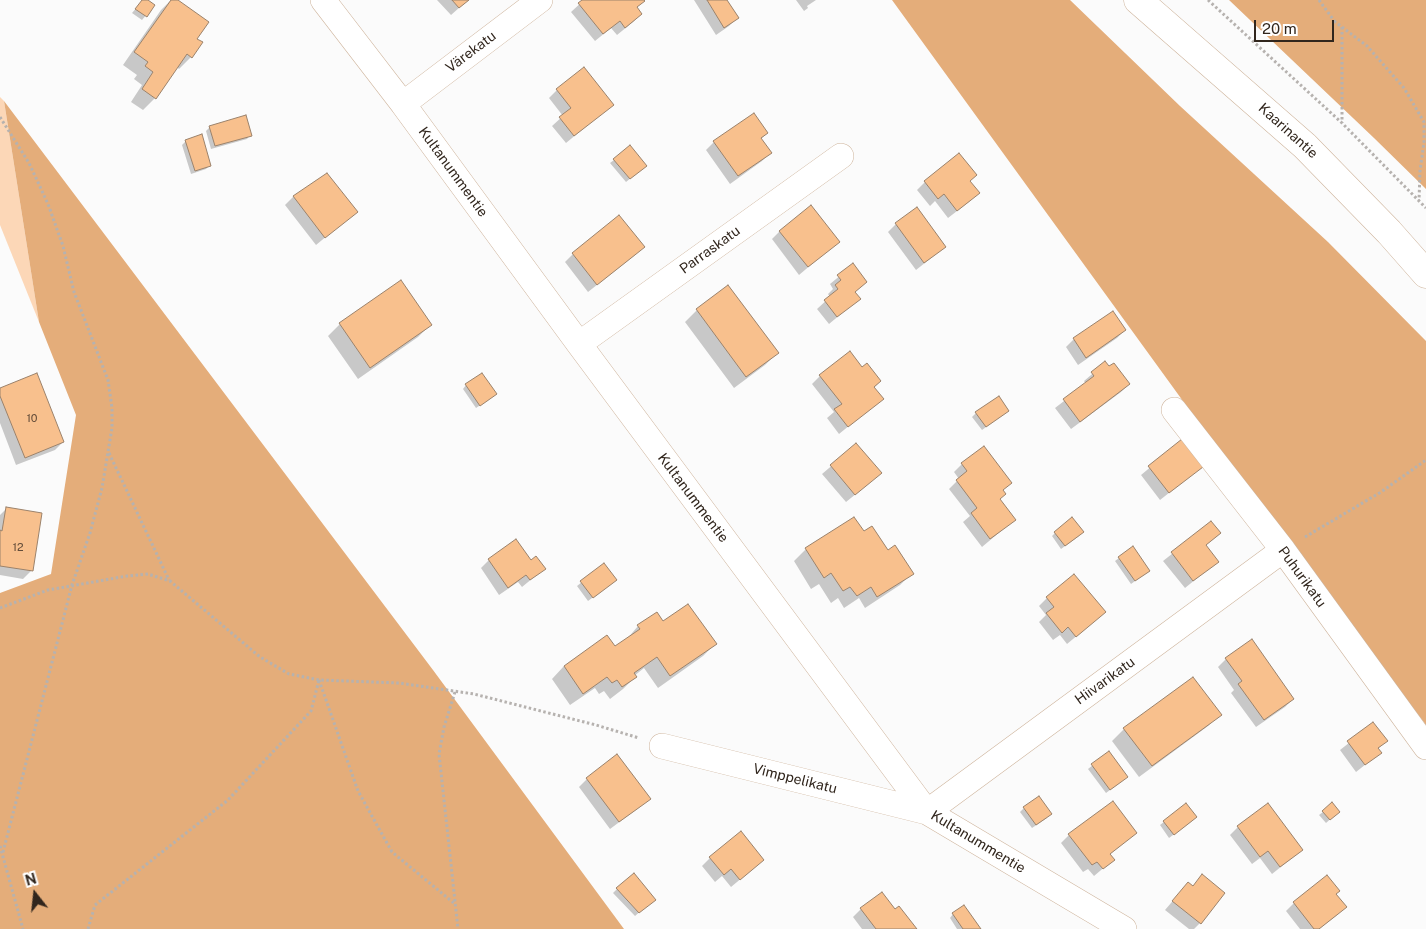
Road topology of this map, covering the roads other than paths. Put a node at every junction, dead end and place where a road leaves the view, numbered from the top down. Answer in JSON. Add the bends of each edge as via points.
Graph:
{"nodes":[{"id":1,"x":323,"y":0,"type":"edge"},
{"id":2,"x":540,"y":0,"type":"edge"},
{"id":3,"x":1138,"y":0,"type":"edge"},
{"id":4,"x":403,"y":104,"type":"junction"},
{"id":5,"x":841,"y":156,"type":"dead end"},
{"id":6,"x":1426,"y":274,"type":"edge"},
{"id":7,"x":579,"y":344,"type":"junction"},
{"id":8,"x":1174,"y":410,"type":"dead end"},
{"id":9,"x":1283,"y":550,"type":"junction"},
{"id":10,"x":662,"y":746,"type":"road end"},
{"id":11,"x":1426,"y":748,"type":"edge"},
{"id":12,"x":927,"y":812,"type":"junction"},
{"id":13,"x":1124,"y":929,"type":"edge"}],
"edges":[{"from":1,"to":4,"type":"street","name":"Kultanummentie"},
{"from":2,"to":4,"type":"street","name":"Värekatu"},
{"from":3,"to":6,"type":"main road","name":"Kaarinantie","via":[[1305,146]]},
{"from":4,"to":7,"type":"street","name":"Kultanummentie"},
{"from":5,"to":7,"type":"street","name":"Parraskatu"},
{"from":7,"to":12,"type":"street","name":"Kultanummentie"},
{"from":8,"to":9,"type":"street","name":"Puhurikatu"},
{"from":9,"to":11,"type":"street","name":"Puhurikatu"},
{"from":9,"to":12,"type":"street","name":"Hiivarikatu"},
{"from":10,"to":12,"type":"street","name":"Vimppelikatu"},
{"from":12,"to":13,"type":"street","name":"Kultanummentie"}]}
